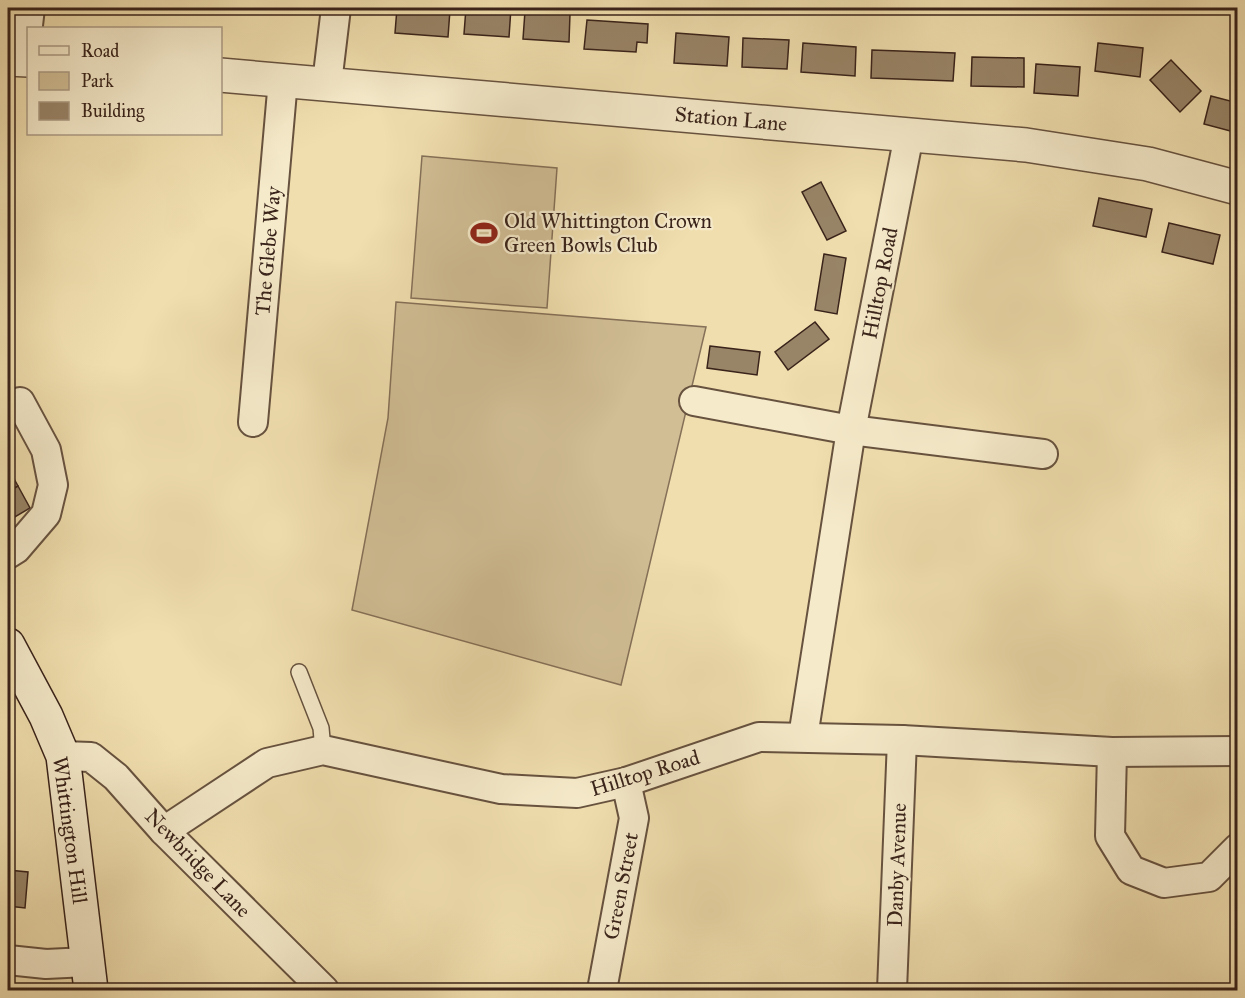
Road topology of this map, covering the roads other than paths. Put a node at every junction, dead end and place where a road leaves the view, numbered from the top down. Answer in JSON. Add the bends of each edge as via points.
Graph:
{"nodes":[{"id":1,"x":30,"y":8,"type":"edge"},
{"id":2,"x":336,"y":8,"type":"edge"},
{"id":3,"x":20,"y":60,"type":"edge"},
{"id":4,"x":222,"y":75,"type":"edge"},
{"id":5,"x":283,"y":80,"type":"junction"},
{"id":6,"x":327,"y":83,"type":"junction"},
{"id":7,"x":909,"y":135,"type":"junction"},
{"id":8,"x":1238,"y":188,"type":"edge"},
{"id":9,"x":694,"y":401,"type":"dead end"},
{"id":10,"x":20,"y":402,"type":"dead end"},
{"id":11,"x":253,"y":422,"type":"dead end"},
{"id":12,"x":851,"y":430,"type":"junction"},
{"id":13,"x":1043,"y":454,"type":"dead end"},
{"id":14,"x":8,"y":554,"type":"edge"},
{"id":15,"x":8,"y":645,"type":"edge"},
{"id":16,"x":299,"y":672,"type":"dead end"},
{"id":17,"x":803,"y":737,"type":"junction"},
{"id":18,"x":902,"y":740,"type":"junction"},
{"id":19,"x":323,"y":750,"type":"junction"},
{"id":20,"x":1238,"y":751,"type":"edge"},
{"id":21,"x":1112,"y":752,"type":"junction"},
{"id":22,"x":63,"y":756,"type":"junction"},
{"id":23,"x":626,"y":782,"type":"junction"},
{"id":24,"x":164,"y":831,"type":"junction"},
{"id":25,"x":1238,"y":848,"type":"edge"},
{"id":26,"x":8,"y":960,"type":"edge"},
{"id":27,"x":89,"y":976,"type":"edge"},
{"id":28,"x":324,"y":990,"type":"edge"},
{"id":29,"x":602,"y":990,"type":"edge"},
{"id":30,"x":892,"y":990,"type":"edge"}],
"edges":[{"from":1,"to":3,"type":"street"},
{"from":2,"to":6,"type":"street"},
{"from":4,"to":5,"type":"street","name":"Station Lane"},
{"from":5,"to":6,"type":"street","name":"Station Lane"},
{"from":5,"to":11,"type":"street","name":"The Glebe Way"},
{"from":6,"to":7,"type":"street","name":"Station Lane"},
{"from":7,"to":8,"type":"street","name":"Station Lane","via":[[1026,145],[1149,164]]},
{"from":7,"to":12,"type":"street","name":"Hilltop Road"},
{"from":9,"to":12,"type":"street"},
{"from":10,"to":14,"type":"street","via":[[46,450],[53,484],[46,514]]},
{"from":12,"to":13,"type":"street"},
{"from":12,"to":17,"type":"street","name":"Hilltop Road"},
{"from":15,"to":22,"type":"street","name":"Whittington Hill"},
{"from":16,"to":19,"type":"lane","via":[[321,728]]},
{"from":17,"to":18,"type":"street"},
{"from":17,"to":23,"type":"street","name":"Hilltop Road","via":[[759,737]]},
{"from":18,"to":21,"type":"street"},
{"from":18,"to":30,"type":"street","name":"Danby Avenue"},
{"from":19,"to":23,"type":"street","name":"Hilltop Road","via":[[501,789],[577,793]]},
{"from":19,"to":24,"type":"street","name":"Hilltop Road","via":[[267,763]]},
{"from":20,"to":21,"type":"street"},
{"from":21,"to":25,"type":"street","via":[[1110,836],[1131,870],[1164,883],[1209,877]]},
{"from":22,"to":24,"type":"street","name":"Newbridge Lane","via":[[91,757],[116,777]]},
{"from":22,"to":27,"type":"street","name":"Whittington Hill"},
{"from":23,"to":29,"type":"street","name":"Green Street","via":[[634,818]]},
{"from":24,"to":28,"type":"street","name":"Newbridge Lane"},
{"from":26,"to":27,"type":"street","via":[[46,963]]}]}
